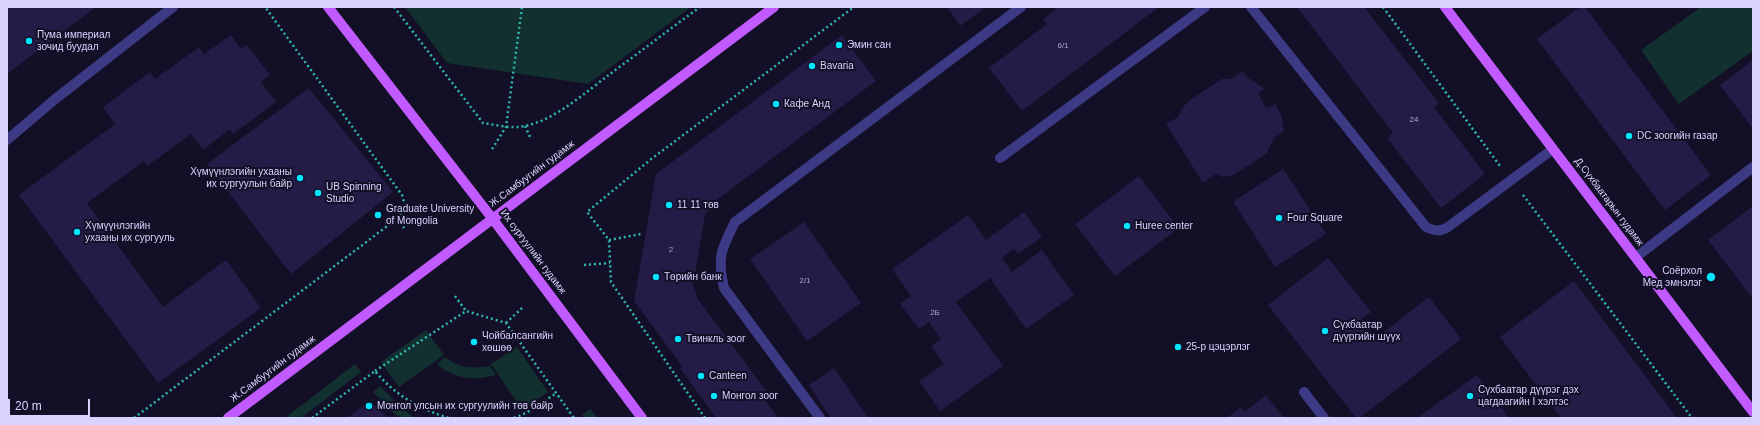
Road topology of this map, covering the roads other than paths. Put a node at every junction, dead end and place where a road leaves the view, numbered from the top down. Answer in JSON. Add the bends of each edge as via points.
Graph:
{"nodes":[{"id":1,"x":173,"y":7,"type":"edge"},
{"id":2,"x":328,"y":7,"type":"edge"},
{"id":3,"x":774,"y":7,"type":"edge"},
{"id":4,"x":1021,"y":7,"type":"edge"},
{"id":5,"x":1205,"y":7,"type":"edge"},
{"id":6,"x":1251,"y":7,"type":"edge"},
{"id":7,"x":1445,"y":7,"type":"edge"},
{"id":8,"x":7,"y":140,"type":"edge"},
{"id":9,"x":1553,"y":149,"type":"junction"},
{"id":10,"x":1000,"y":158,"type":"dead end"},
{"id":11,"x":1753,"y":166,"type":"edge"},
{"id":12,"x":492,"y":218,"type":"junction"},
{"id":13,"x":1636,"y":257,"type":"junction"},
{"id":14,"x":1304,"y":392,"type":"dead end"},
{"id":15,"x":1753,"y":412,"type":"edge"},
{"id":16,"x":228,"y":418,"type":"edge"},
{"id":17,"x":642,"y":418,"type":"edge"},
{"id":18,"x":820,"y":418,"type":"edge"},
{"id":19,"x":1324,"y":418,"type":"edge"}],
"edges":[{"from":1,"to":8,"type":"street"},
{"from":2,"to":12,"type":"main road","name":"Их сургуулийн гудамж"},
{"from":3,"to":12,"type":"main road","name":"Ж.Самбуугийн гудамж"},
{"from":4,"to":18,"type":"street","via":[[735,222],[723,246],[719,268],[724,288]]},
{"from":5,"to":10,"type":"street"},
{"from":6,"to":9,"type":"street","via":[[1426,227],[1441,231],[1448,227]]},
{"from":7,"to":9,"type":"main road","name":"Д.Сүхбаатарын гудамж"},
{"from":9,"to":13,"type":"main road","name":"Д.Сүхбаатарын гудамж"},
{"from":11,"to":13,"type":"street"},
{"from":12,"to":16,"type":"main road","name":"Ж.Самбуугийн гудамж"},
{"from":12,"to":17,"type":"main road","name":"Их сургуулийн гудамж"},
{"from":13,"to":15,"type":"main road","name":"Д.Сүхбаатарын гудамж"},
{"from":14,"to":19,"type":"street"}]}
